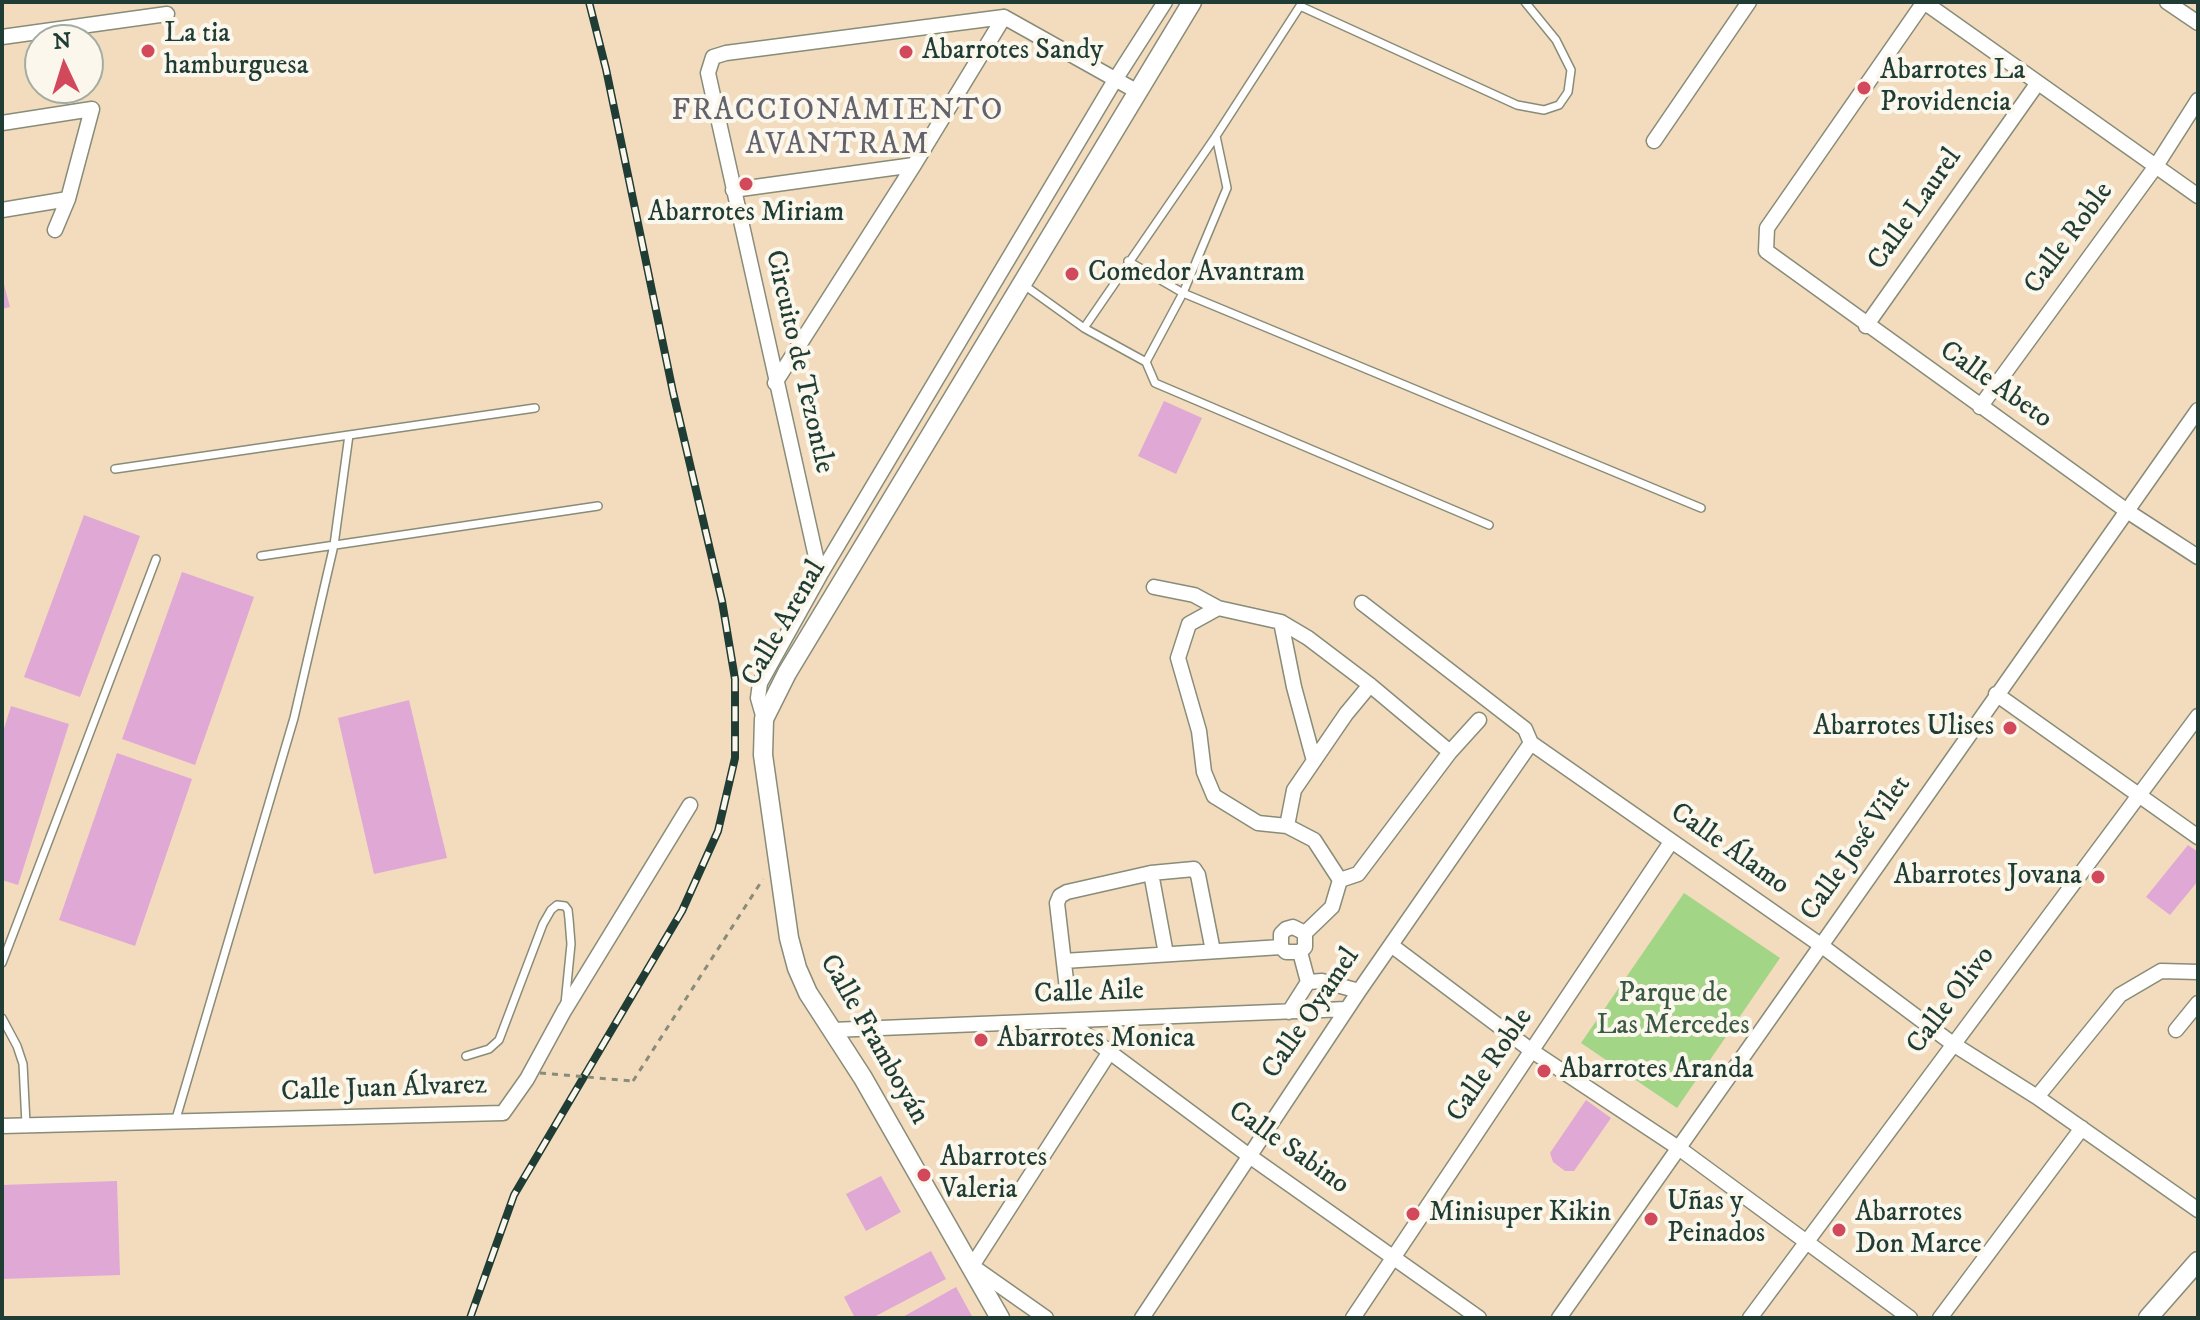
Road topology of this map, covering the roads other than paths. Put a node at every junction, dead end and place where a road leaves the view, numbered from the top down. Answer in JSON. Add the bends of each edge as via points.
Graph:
{"nodes":[{"id":1,"x":1165,"y":2,"type":"edge"},
{"id":2,"x":1192,"y":2,"type":"edge"},
{"id":3,"x":1525,"y":2,"type":"edge"},
{"id":4,"x":1749,"y":2,"type":"edge"},
{"id":5,"x":1924,"y":2,"type":"edge"},
{"id":6,"x":2167,"y":2,"type":"edge"},
{"id":7,"x":1301,"y":4,"type":"edge"},
{"id":8,"x":167,"y":14,"type":"dead end"},
{"id":9,"x":1004,"y":17,"type":"junction"},
{"id":10,"x":2198,"y":23,"type":"edge"},
{"id":11,"x":2,"y":37,"type":"edge"},
{"id":12,"x":1115,"y":80,"type":"junction"},
{"id":13,"x":2037,"y":84,"type":"junction"},
{"id":14,"x":1138,"y":92,"type":"junction"},
{"id":15,"x":2198,"y":100,"type":"edge"},
{"id":16,"x":2,"y":123,"type":"edge"},
{"id":17,"x":1216,"y":136,"type":"junction"},
{"id":18,"x":1654,"y":141,"type":"dead end"},
{"id":19,"x":914,"y":165,"type":"junction"},
{"id":20,"x":2156,"y":166,"type":"junction"},
{"id":21,"x":733,"y":190,"type":"junction"},
{"id":22,"x":2198,"y":196,"type":"edge"},
{"id":23,"x":68,"y":199,"type":"junction"},
{"id":24,"x":2,"y":210,"type":"edge"},
{"id":25,"x":55,"y":230,"type":"dead end"},
{"id":26,"x":1128,"y":261,"type":"junction"},
{"id":27,"x":1022,"y":284,"type":"junction"},
{"id":28,"x":1183,"y":293,"type":"junction"},
{"id":29,"x":1866,"y":326,"type":"junction"},
{"id":30,"x":1084,"y":328,"type":"junction"},
{"id":31,"x":1146,"y":362,"type":"junction"},
{"id":32,"x":775,"y":383,"type":"junction"},
{"id":33,"x":1980,"y":407,"type":"junction"},
{"id":34,"x":535,"y":408,"type":"dead end"},
{"id":35,"x":2198,"y":410,"type":"edge"},
{"id":36,"x":349,"y":435,"type":"junction"},
{"id":37,"x":115,"y":469,"type":"dead end"},
{"id":38,"x":598,"y":506,"type":"dead end"},
{"id":39,"x":1701,"y":508,"type":"dead end"},
{"id":40,"x":2127,"y":511,"type":"junction"},
{"id":41,"x":1489,"y":525,"type":"dead end"},
{"id":42,"x":334,"y":545,"type":"junction"},
{"id":43,"x":261,"y":556,"type":"dead end"},
{"id":44,"x":2198,"y":557,"type":"edge"},
{"id":45,"x":156,"y":559,"type":"dead end"},
{"id":46,"x":820,"y":575,"type":"junction"},
{"id":47,"x":1154,"y":587,"type":"dead end"},
{"id":48,"x":1362,"y":603,"type":"dead end"},
{"id":49,"x":1218,"y":608,"type":"junction"},
{"id":50,"x":1281,"y":622,"type":"junction"},
{"id":51,"x":1370,"y":685,"type":"junction"},
{"id":52,"x":1996,"y":694,"type":"junction"},
{"id":53,"x":2198,"y":716,"type":"edge"},
{"id":54,"x":764,"y":719,"type":"junction"},
{"id":55,"x":1479,"y":720,"type":"dead end"},
{"id":56,"x":1531,"y":743,"type":"junction"},
{"id":57,"x":1450,"y":752,"type":"junction"},
{"id":58,"x":1314,"y":761,"type":"junction"},
{"id":59,"x":2137,"y":796,"type":"junction"},
{"id":60,"x":690,"y":805,"type":"dead end"},
{"id":61,"x":1287,"y":826,"type":"junction"},
{"id":62,"x":2198,"y":837,"type":"edge"},
{"id":63,"x":1671,"y":842,"type":"junction"},
{"id":64,"x":1151,"y":873,"type":"junction"},
{"id":65,"x":1340,"y":880,"type":"junction"},
{"id":66,"x":1305,"y":933,"type":"junction"},
{"id":67,"x":1391,"y":945,"type":"junction"},
{"id":68,"x":1822,"y":946,"type":"junction"},
{"id":69,"x":1281,"y":947,"type":"junction"},
{"id":70,"x":1213,"y":951,"type":"junction"},
{"id":71,"x":1300,"y":952,"type":"junction"},
{"id":72,"x":1166,"y":954,"type":"junction"},
{"id":73,"x":1064,"y":961,"type":"junction"},
{"id":74,"x":2,"y":963,"type":"edge"},
{"id":75,"x":2198,"y":972,"type":"edge"},
{"id":76,"x":1308,"y":982,"type":"junction"},
{"id":77,"x":1067,"y":989,"type":"dead end"},
{"id":78,"x":1359,"y":991,"type":"junction"},
{"id":79,"x":2198,"y":1003,"type":"edge"},
{"id":80,"x":1347,"y":1009,"type":"junction"},
{"id":81,"x":564,"y":1011,"type":"junction"},
{"id":82,"x":1289,"y":1012,"type":"junction"},
{"id":83,"x":2,"y":1018,"type":"edge"},
{"id":84,"x":1068,"y":1021,"type":"junction"},
{"id":85,"x":832,"y":1030,"type":"junction"},
{"id":86,"x":2176,"y":1030,"type":"dead end"},
{"id":87,"x":1953,"y":1044,"type":"junction"},
{"id":88,"x":1532,"y":1051,"type":"junction"},
{"id":89,"x":1109,"y":1053,"type":"junction"},
{"id":90,"x":466,"y":1056,"type":"dead end"},
{"id":91,"x":2037,"y":1097,"type":"junction"},
{"id":92,"x":175,"y":1122,"type":"junction"},
{"id":93,"x":26,"y":1124,"type":"junction"},
{"id":94,"x":2,"y":1126,"type":"edge"},
{"id":95,"x":2082,"y":1128,"type":"junction"},
{"id":96,"x":1680,"y":1149,"type":"junction"},
{"id":97,"x":1248,"y":1155,"type":"junction"},
{"id":98,"x":2198,"y":1210,"type":"edge"},
{"id":99,"x":1806,"y":1241,"type":"junction"},
{"id":100,"x":1396,"y":1257,"type":"junction"},
{"id":101,"x":2198,"y":1261,"type":"edge"},
{"id":102,"x":972,"y":1266,"type":"junction"},
{"id":103,"x":1000,"y":1318,"type":"edge"},
{"id":104,"x":1046,"y":1318,"type":"edge"},
{"id":105,"x":1142,"y":1318,"type":"edge"},
{"id":106,"x":1353,"y":1318,"type":"edge"},
{"id":107,"x":1479,"y":1318,"type":"edge"},
{"id":108,"x":1559,"y":1318,"type":"edge"},
{"id":109,"x":1750,"y":1318,"type":"edge"},
{"id":110,"x":1910,"y":1318,"type":"edge"},
{"id":111,"x":1940,"y":1318,"type":"edge"},
{"id":112,"x":2148,"y":1318,"type":"edge"}],
"edges":[{"from":1,"to":12,"type":"street","name":"Calle Arenal"},
{"from":2,"to":14,"type":"street","name":"Calle Arenal"},
{"from":3,"to":7,"type":"lane","via":[[1556,40],[1571,70],[1568,92],[1559,105],[1544,110],[1517,105]]},
{"from":4,"to":18,"type":"street"},
{"from":5,"to":13,"type":"street"},
{"from":5,"to":29,"type":"street","name":"Calle Abeto","via":[[1767,228],[1766,251]]},
{"from":6,"to":10,"type":"street"},
{"from":7,"to":17,"type":"lane"},
{"from":8,"to":11,"type":"street"},
{"from":9,"to":12,"type":"street"},
{"from":9,"to":19,"type":"street"},
{"from":9,"to":21,"type":"street","name":"Circuito de Tezontle","via":[[713,57],[708,73]]},
{"from":12,"to":14,"type":"street"},
{"from":12,"to":46,"type":"street","name":"Calle Arenal"},
{"from":13,"to":20,"type":"street"},
{"from":13,"to":29,"type":"street","name":"Calle Laurel"},
{"from":14,"to":27,"type":"street","name":"Calle Arenal"},
{"from":15,"to":20,"type":"street","name":"Calle Roble"},
{"from":16,"to":23,"type":"street","via":[[92,109]]},
{"from":17,"to":26,"type":"lane"},
{"from":17,"to":28,"type":"lane","via":[[1227,188]]},
{"from":19,"to":21,"type":"street"},
{"from":19,"to":32,"type":"street"},
{"from":20,"to":22,"type":"street"},
{"from":20,"to":33,"type":"street","name":"Calle Roble"},
{"from":21,"to":32,"type":"street","name":"Circuito de Tezontle"},
{"from":23,"to":24,"type":"street"},
{"from":23,"to":25,"type":"street"},
{"from":26,"to":28,"type":"lane"},
{"from":26,"to":30,"type":"lane"},
{"from":27,"to":30,"type":"lane"},
{"from":27,"to":54,"type":"street","name":"Calle Arenal"},
{"from":28,"to":31,"type":"lane"},
{"from":28,"to":39,"type":"lane"},
{"from":29,"to":33,"type":"street","name":"Calle Abeto"},
{"from":30,"to":31,"type":"lane"},
{"from":31,"to":41,"type":"lane","via":[[1155,383]]},
{"from":32,"to":46,"type":"street","name":"Circuito de Tezontle"},
{"from":33,"to":40,"type":"street","name":"Calle Abeto"},
{"from":34,"to":36,"type":"lane"},
{"from":35,"to":40,"type":"street","name":"Calle José Vilet"},
{"from":36,"to":37,"type":"lane"},
{"from":36,"to":42,"type":"lane"},
{"from":38,"to":42,"type":"lane"},
{"from":40,"to":44,"type":"street","name":"Calle Abeto"},
{"from":40,"to":52,"type":"street","name":"Calle José Vilet"},
{"from":42,"to":43,"type":"lane"},
{"from":42,"to":92,"type":"lane","via":[[294,718]]},
{"from":45,"to":74,"type":"lane"},
{"from":46,"to":54,"type":"street","name":"Calle Arenal","via":[[760,683]]},
{"from":47,"to":49,"type":"street","via":[[1194,595]]},
{"from":48,"to":56,"type":"street","name":"Calle Álamo","via":[[1525,729]]},
{"from":49,"to":50,"type":"street"},
{"from":49,"to":61,"type":"street","via":[[1189,624],[1178,658],[1199,731],[1204,772],[1214,796],[1258,823]]},
{"from":50,"to":51,"type":"street"},
{"from":50,"to":58,"type":"street"},
{"from":51,"to":57,"type":"street"},
{"from":51,"to":58,"type":"street"},
{"from":52,"to":59,"type":"street"},
{"from":52,"to":68,"type":"street","name":"Calle José Vilet"},
{"from":53,"to":59,"type":"street","name":"Calle Olivo"},
{"from":54,"to":85,"type":"street","name":"Calle Framboyán","via":[[763,755],[789,938],[808,993]]},
{"from":55,"to":57,"type":"street"},
{"from":56,"to":63,"type":"street","name":"Calle Álamo"},
{"from":56,"to":67,"type":"street","name":"Calle Oyamel"},
{"from":57,"to":65,"type":"street","via":[[1358,874]]},
{"from":58,"to":61,"type":"street","via":[[1294,790]]},
{"from":59,"to":62,"type":"street"},
{"from":59,"to":87,"type":"street","name":"Calle Olivo"},
{"from":60,"to":81,"type":"street","name":"Calle Juan Álvarez"},
{"from":61,"to":65,"type":"street","via":[[1314,840]]},
{"from":63,"to":68,"type":"street","name":"Calle Álamo"},
{"from":63,"to":88,"type":"street","name":"Calle Roble"},
{"from":64,"to":70,"type":"street","via":[[1194,869]]},
{"from":64,"to":72,"type":"street"},
{"from":64,"to":73,"type":"street","via":[[1060,896]]},
{"from":65,"to":66,"type":"street","via":[[1332,907]]},
{"from":66,"to":69,"type":"street","via":[[1286,929]]},
{"from":66,"to":71,"type":"street"},
{"from":67,"to":78,"type":"street","name":"Calle Oyamel"},
{"from":67,"to":88,"type":"street"},
{"from":68,"to":87,"type":"street","name":"Calle Álamo"},
{"from":68,"to":96,"type":"street","name":"Calle José Vilet"},
{"from":69,"to":70,"type":"street"},
{"from":69,"to":71,"type":"street"},
{"from":70,"to":72,"type":"street"},
{"from":71,"to":76,"type":"street"},
{"from":72,"to":73,"type":"street"},
{"from":73,"to":77,"type":"street"},
{"from":75,"to":91,"type":"street","via":[[2161,971],[2120,995]]},
{"from":76,"to":78,"type":"street"},
{"from":76,"to":82,"type":"street"},
{"from":78,"to":80,"type":"street","name":"Calle Oyamel"},
{"from":79,"to":86,"type":"street"},
{"from":80,"to":82,"type":"street","name":"Calle Aile"},
{"from":80,"to":97,"type":"street","name":"Calle Oyamel"},
{"from":81,"to":90,"type":"lane","via":[[571,944],[568,910],[557,905],[543,924],[499,1040]]},
{"from":81,"to":92,"type":"street","name":"Calle Juan Álvarez","via":[[503,1113]]},
{"from":82,"to":84,"type":"street","name":"Calle Aile"},
{"from":83,"to":93,"type":"lane","via":[[23,1064]]},
{"from":84,"to":85,"type":"street","name":"Calle Aile"},
{"from":84,"to":89,"type":"street","name":"Calle Sabino"},
{"from":85,"to":102,"type":"street","name":"Calle Framboyán"},
{"from":87,"to":91,"type":"street","name":"Calle Álamo"},
{"from":87,"to":99,"type":"street","name":"Calle Olivo"},
{"from":88,"to":96,"type":"street"},
{"from":88,"to":100,"type":"street","name":"Calle Roble"},
{"from":89,"to":97,"type":"street","name":"Calle Sabino"},
{"from":89,"to":102,"type":"street"},
{"from":91,"to":95,"type":"street","name":"Calle Álamo"},
{"from":92,"to":93,"type":"street","name":"Calle Juan Álvarez"},
{"from":93,"to":94,"type":"street","name":"Calle Juan Álvarez"},
{"from":95,"to":98,"type":"street","name":"Calle Álamo"},
{"from":95,"to":111,"type":"street"},
{"from":96,"to":99,"type":"street"},
{"from":96,"to":108,"type":"street","name":"Calle José Vilet"},
{"from":97,"to":100,"type":"street","name":"Calle Sabino"},
{"from":97,"to":105,"type":"street","name":"Calle Oyamel"},
{"from":99,"to":109,"type":"street","name":"Calle Olivo"},
{"from":99,"to":110,"type":"street"},
{"from":100,"to":106,"type":"street","name":"Calle Roble"},
{"from":100,"to":107,"type":"street","name":"Calle Sabino"},
{"from":101,"to":112,"type":"street"},
{"from":102,"to":103,"type":"street","name":"Calle Framboyán"},
{"from":102,"to":104,"type":"street"}]}
